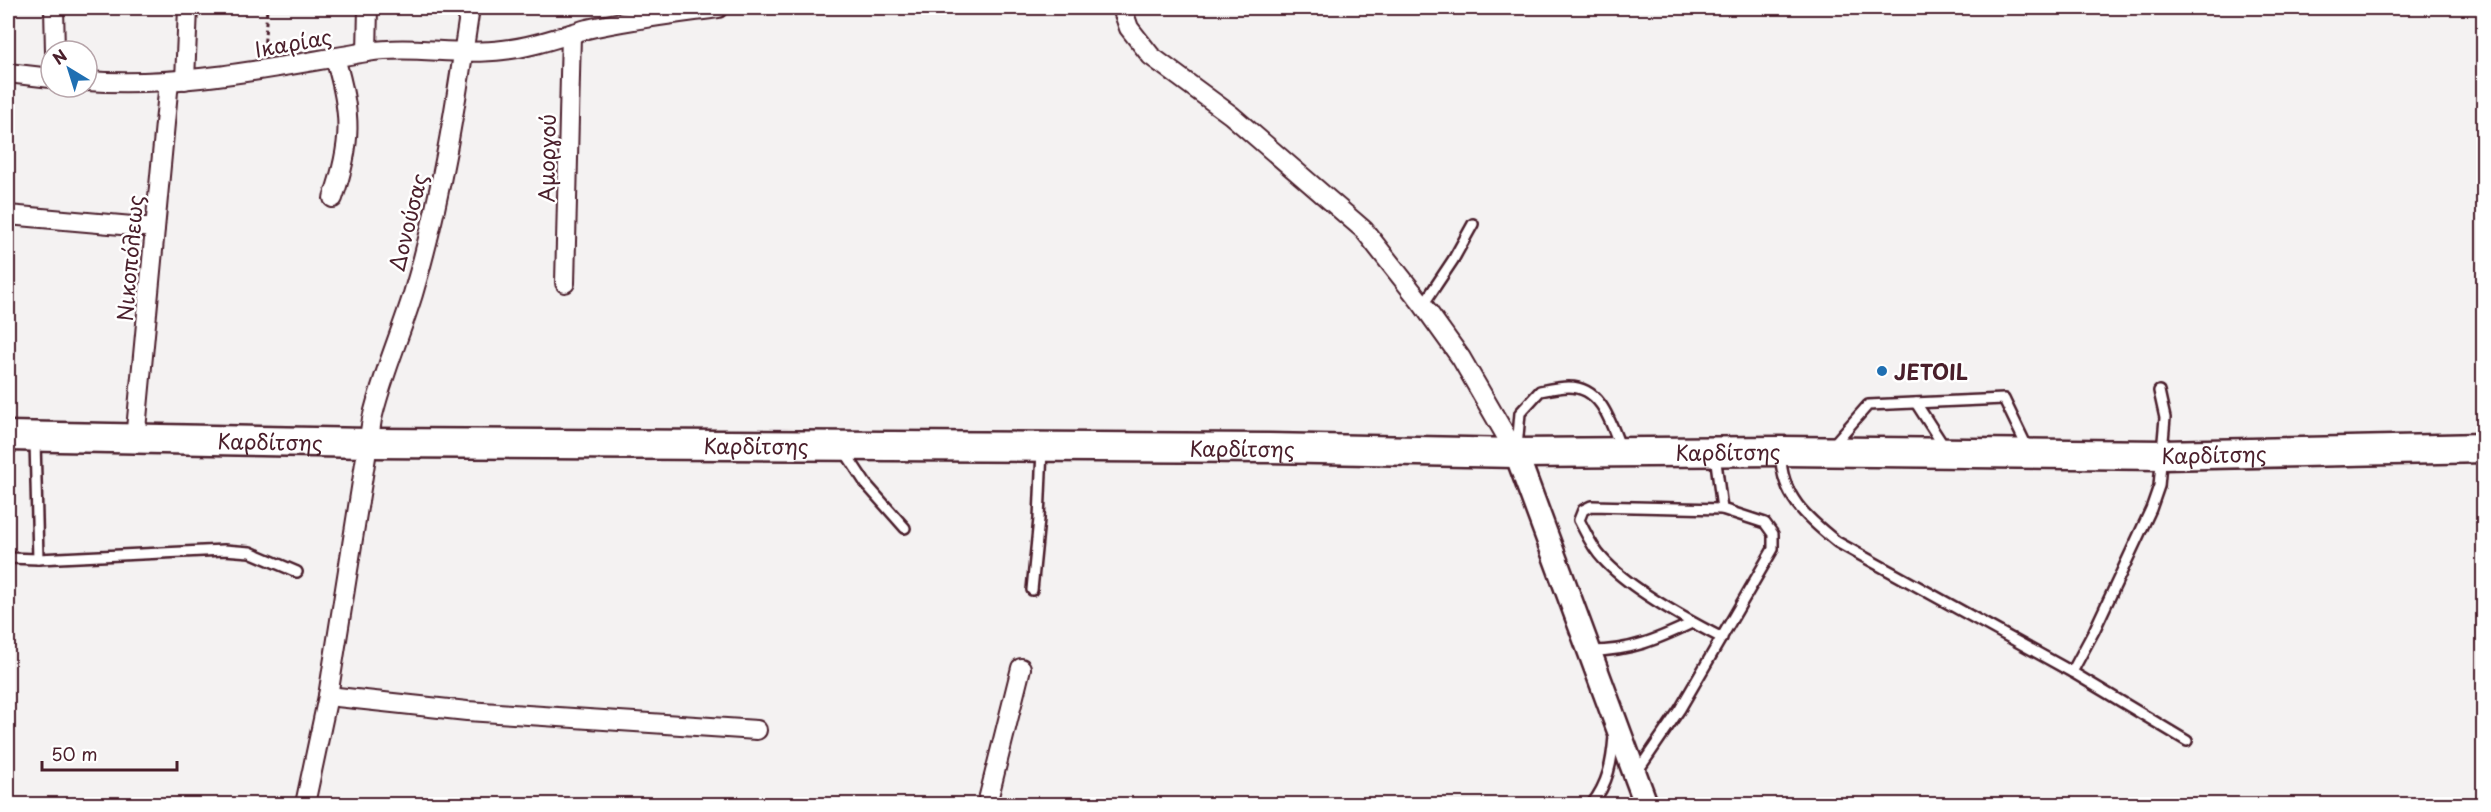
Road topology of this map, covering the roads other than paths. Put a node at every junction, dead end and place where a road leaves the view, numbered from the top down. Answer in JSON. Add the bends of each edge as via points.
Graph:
{"nodes":[{"id":1,"x":54,"y":8,"type":"edge"},
{"id":2,"x":188,"y":8,"type":"edge"},
{"id":3,"x":368,"y":8,"type":"edge"},
{"id":4,"x":470,"y":8,"type":"edge"},
{"id":5,"x":718,"y":8,"type":"edge"},
{"id":6,"x":1122,"y":8,"type":"edge"},
{"id":7,"x":571,"y":34,"type":"junction"},
{"id":8,"x":55,"y":39,"type":"edge"},
{"id":9,"x":367,"y":52,"type":"junction"},
{"id":10,"x":464,"y":52,"type":"junction"},
{"id":11,"x":335,"y":58,"type":"junction"},
{"id":12,"x":8,"y":73,"type":"edge"},
{"id":13,"x":39,"y":77,"type":"edge"},
{"id":14,"x":177,"y":80,"type":"junction"},
{"id":15,"x":99,"y":82,"type":"edge"},
{"id":16,"x":333,"y":198,"type":"dead end"},
{"id":17,"x":8,"y":215,"type":"edge"},
{"id":18,"x":1473,"y":224,"type":"dead end"},
{"id":19,"x":155,"y":228,"type":"junction"},
{"id":20,"x":565,"y":284,"type":"dead end"},
{"id":21,"x":1423,"y":305,"type":"junction"},
{"id":22,"x":2159,"y":391,"type":"dead end"},
{"id":23,"x":1916,"y":403,"type":"junction"},
{"id":24,"x":21,"y":437,"type":"edge"},
{"id":25,"x":135,"y":440,"type":"junction"},
{"id":26,"x":369,"y":443,"type":"junction"},
{"id":27,"x":840,"y":445,"type":"junction"},
{"id":28,"x":1042,"y":447,"type":"junction"},
{"id":29,"x":2481,"y":450,"type":"edge"},
{"id":30,"x":1781,"y":451,"type":"junction"},
{"id":31,"x":1715,"y":452,"type":"junction"},
{"id":32,"x":1827,"y":452,"type":"junction"},
{"id":33,"x":1516,"y":453,"type":"junction"},
{"id":34,"x":1623,"y":453,"type":"junction"},
{"id":35,"x":1948,"y":453,"type":"junction"},
{"id":36,"x":2031,"y":454,"type":"junction"},
{"id":37,"x":2163,"y":455,"type":"junction"},
{"id":38,"x":1722,"y":509,"type":"junction"},
{"id":39,"x":905,"y":528,"type":"dead end"},
{"id":40,"x":8,"y":558,"type":"edge"},
{"id":41,"x":38,"y":559,"type":"junction"},
{"id":42,"x":297,"y":572,"type":"dead end"},
{"id":43,"x":1032,"y":590,"type":"dead end"},
{"id":44,"x":1692,"y":623,"type":"junction"},
{"id":45,"x":1722,"y":638,"type":"junction"},
{"id":46,"x":1589,"y":651,"type":"junction"},
{"id":47,"x":1021,"y":668,"type":"dead end"},
{"id":48,"x":2072,"y":672,"type":"junction"},
{"id":49,"x":328,"y":696,"type":"junction"},
{"id":50,"x":1614,"y":719,"type":"junction"},
{"id":51,"x":757,"y":730,"type":"dead end"},
{"id":52,"x":2187,"y":741,"type":"dead end"},
{"id":53,"x":1635,"y":774,"type":"junction"},
{"id":54,"x":305,"y":804,"type":"edge"},
{"id":55,"x":987,"y":804,"type":"edge"},
{"id":56,"x":1592,"y":804,"type":"edge"},
{"id":57,"x":1646,"y":804,"type":"edge"}],
"edges":[{"from":1,"to":8,"type":"street"},
{"from":2,"to":14,"type":"street","name":"Νικοπόλεως"},
{"from":3,"to":9,"type":"street"},
{"from":4,"to":10,"type":"street","name":"Δονούσας"},
{"from":5,"to":7,"type":"street","name":"Ικαρίας"},
{"from":6,"to":21,"type":"street","via":[[1129,28],[1151,56],[1231,115],[1336,204],[1364,230]]},
{"from":7,"to":10,"type":"street","name":"Ικαρίας","via":[[510,50]]},
{"from":7,"to":20,"type":"street","name":"Αμοργού"},
{"from":9,"to":10,"type":"street","name":"Ικαρίας","via":[[417,48]]},
{"from":9,"to":11,"type":"street","name":"Ικαρίας"},
{"from":10,"to":26,"type":"street","name":"Δονούσας","via":[[434,212],[413,294],[379,391]]},
{"from":11,"to":14,"type":"street","name":"Ικαρίας"},
{"from":11,"to":16,"type":"street","via":[[347,99],[348,119],[346,154]]},
{"from":12,"to":13,"type":"street"},
{"from":14,"to":15,"type":"street","name":"Ικαρίας"},
{"from":14,"to":19,"type":"street","name":"Νικοπόλεως"},
{"from":17,"to":19,"type":"street"},
{"from":18,"to":21,"type":"lane"},
{"from":19,"to":25,"type":"street","name":"Νικοπόλεως"},
{"from":21,"to":33,"type":"street","via":[[1461,358]]},
{"from":22,"to":37,"type":"lane","via":[[2165,418]]},
{"from":23,"to":32,"type":"lane","via":[[1868,405]]},
{"from":23,"to":35,"type":"lane"},
{"from":23,"to":36,"type":"lane","via":[[2004,399]]},
{"from":24,"to":25,"type":"main road","name":"Καρδίτσης"},
{"from":24,"to":41,"type":"lane"},
{"from":25,"to":26,"type":"main road","name":"Καρδίτσης"},
{"from":26,"to":27,"type":"main road","name":"Καρδίτσης"},
{"from":26,"to":49,"type":"street","name":"Δονούσας"},
{"from":27,"to":28,"type":"main road","name":"Καρδίτσης"},
{"from":27,"to":39,"type":"lane","via":[[866,484]]},
{"from":28,"to":33,"type":"main road","name":"Καρδίτσης"},
{"from":28,"to":43,"type":"lane"},
{"from":29,"to":37,"type":"main road","name":"Καρδίτσης"},
{"from":30,"to":31,"type":"main road","name":"Καρδίτσης"},
{"from":30,"to":32,"type":"main road","name":"Καρδίτσης"},
{"from":30,"to":48,"type":"lane","via":[[1788,490],[1807,516],[1837,542]]},
{"from":31,"to":34,"type":"main road","name":"Καρδίτσης"},
{"from":31,"to":38,"type":"lane"},
{"from":32,"to":35,"type":"main road","name":"Καρδίτσης"},
{"from":33,"to":34,"type":"main road","name":"Καρδίτσης"},
{"from":33,"to":34,"type":"lane","via":[[1520,413],[1540,390],[1571,386],[1593,394],[1605,410]]},
{"from":33,"to":46,"type":"street"},
{"from":35,"to":36,"type":"main road","name":"Καρδίτσης"},
{"from":36,"to":37,"type":"main road","name":"Καρδίτσης"},
{"from":37,"to":48,"type":"lane","via":[[2151,508]]},
{"from":38,"to":44,"type":"lane","via":[[1591,506],[1582,510],[1579,520],[1602,558],[1619,575]]},
{"from":38,"to":45,"type":"lane","via":[[1765,523],[1773,534],[1773,549]]},
{"from":40,"to":41,"type":"lane"},
{"from":41,"to":42,"type":"lane","via":[[224,550],[250,552]]},
{"from":44,"to":45,"type":"lane"},
{"from":44,"to":46,"type":"lane","via":[[1649,643],[1612,651]]},
{"from":45,"to":53,"type":"lane"},
{"from":46,"to":50,"type":"street"},
{"from":47,"to":55,"type":"street"},
{"from":48,"to":52,"type":"lane"},
{"from":49,"to":51,"type":"street","via":[[467,711]]},
{"from":49,"to":54,"type":"street","name":"Δονούσας"},
{"from":50,"to":53,"type":"street"},
{"from":50,"to":56,"type":"lane","via":[[1611,767]]},
{"from":53,"to":57,"type":"street"}]}
